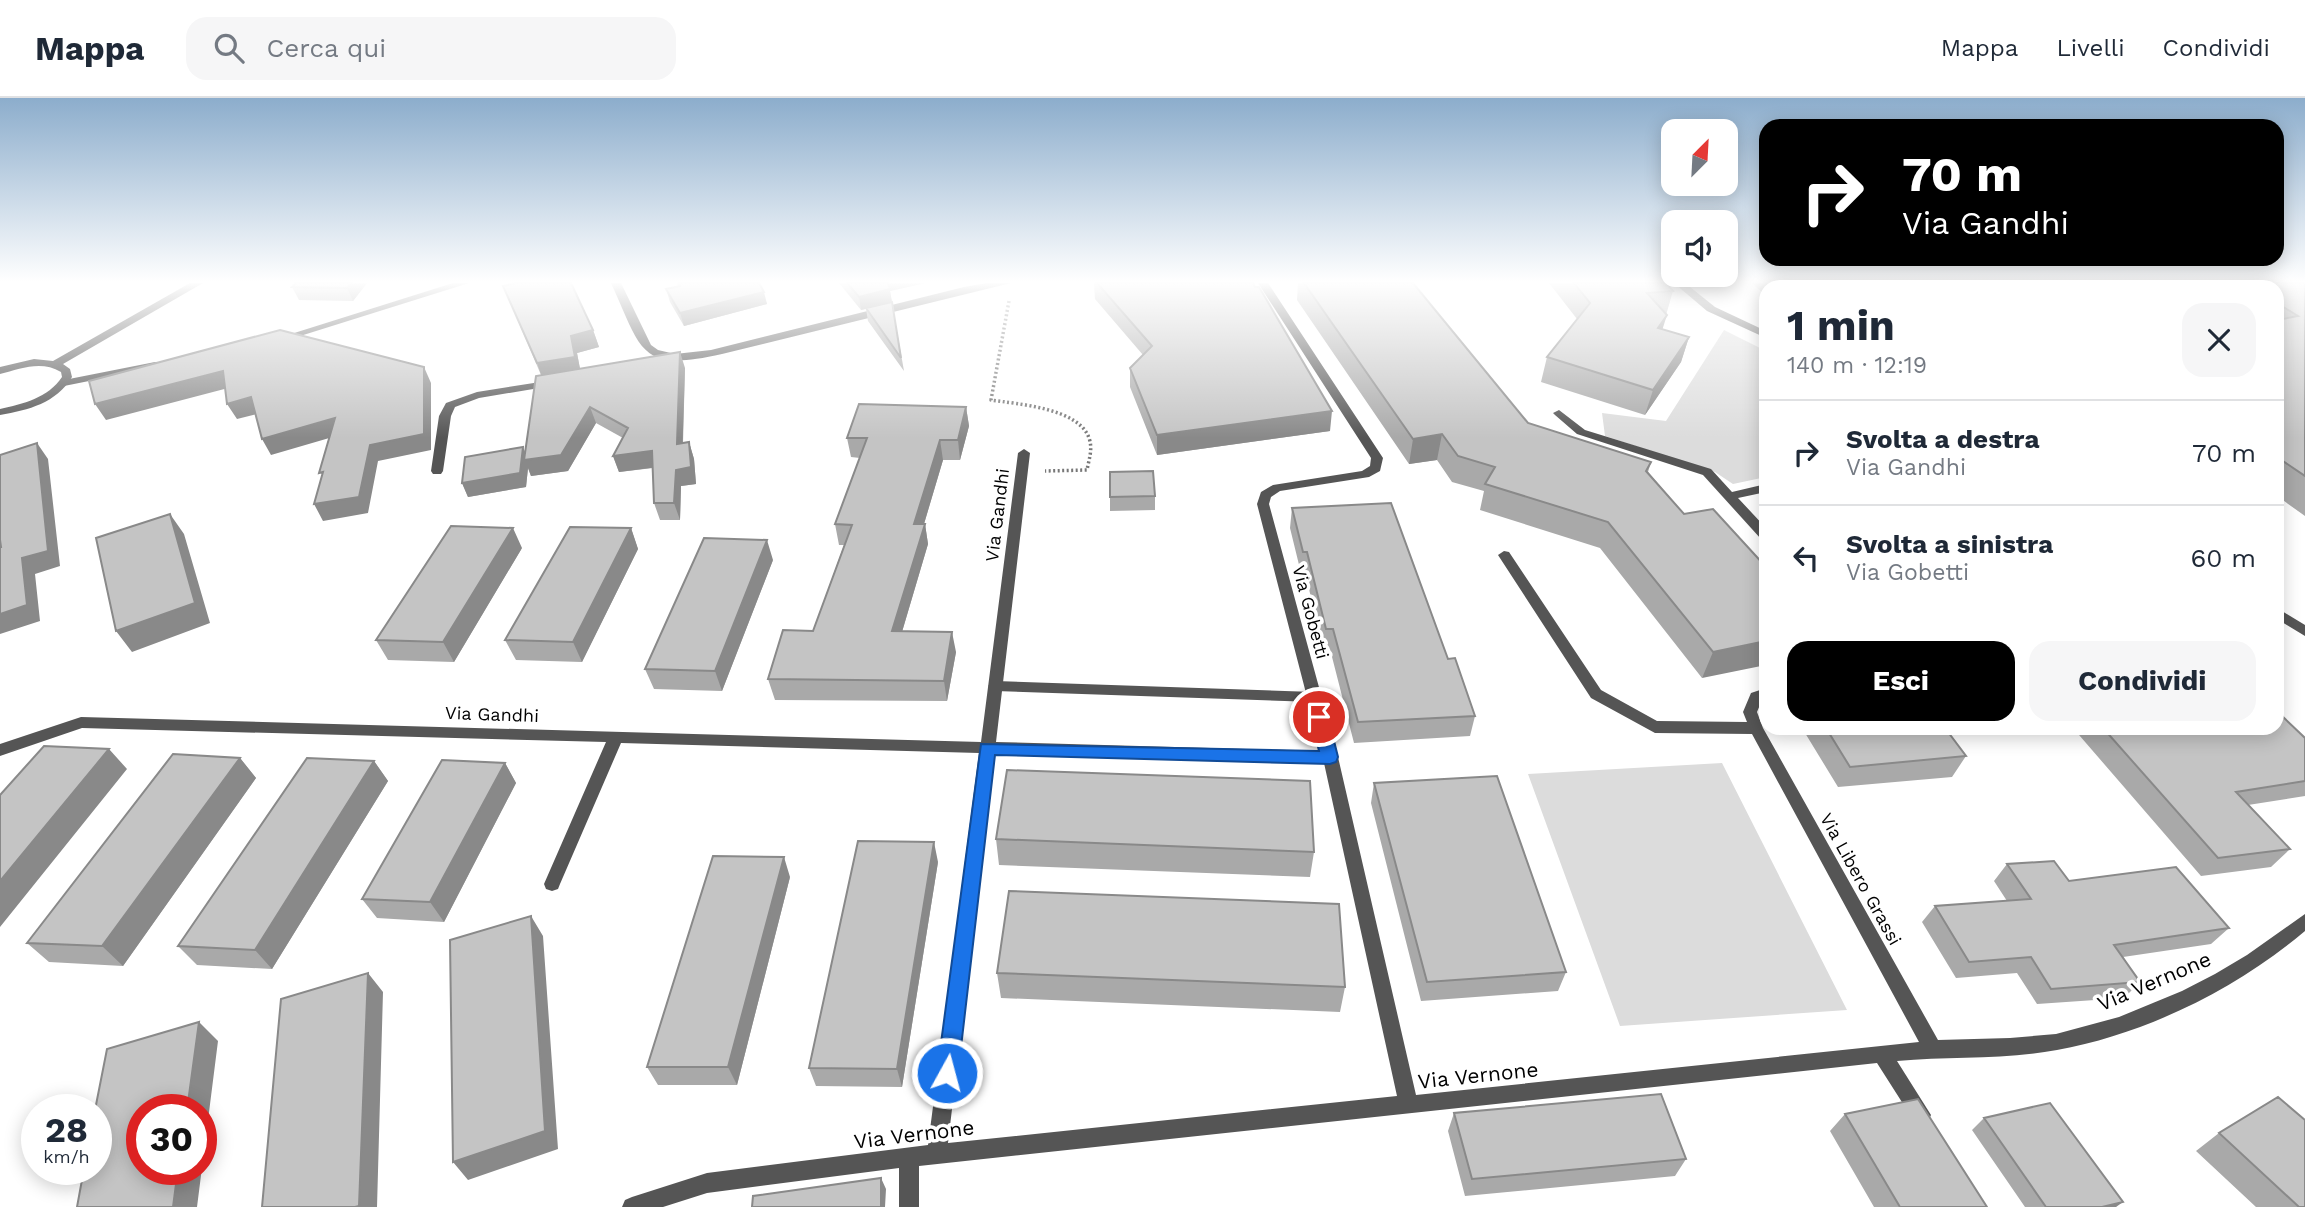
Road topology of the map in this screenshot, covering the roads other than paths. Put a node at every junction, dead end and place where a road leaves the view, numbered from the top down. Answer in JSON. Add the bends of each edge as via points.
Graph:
{"nodes":[{"id":1,"x":107,"y":335,"type":"edge"},
{"id":2,"x":291,"y":335,"type":"edge"},
{"id":3,"x":641,"y":335,"type":"edge"},
{"id":4,"x":784,"y":335,"type":"edge"},
{"id":5,"x":1297,"y":335,"type":"edge"},
{"id":6,"x":263,"y":344,"type":"edge"},
{"id":7,"x":663,"y":356,"type":"junction"},
{"id":8,"x":170,"y":362,"type":"edge"},
{"id":9,"x":55,"y":364,"type":"junction"},
{"id":10,"x":651,"y":369,"type":"edge"},
{"id":11,"x":0,"y":371,"type":"edge"},
{"id":12,"x":571,"y":381,"type":"edge"},
{"id":13,"x":64,"y":383,"type":"junction"},
{"id":14,"x":0,"y":412,"type":"edge"},
{"id":15,"x":1559,"y":413,"type":"dead end"},
{"id":16,"x":1024,"y":453,"type":"dead end"},
{"id":17,"x":437,"y":471,"type":"dead end"},
{"id":18,"x":1759,"y":490,"type":"edge"},
{"id":19,"x":1729,"y":496,"type":"junction"},
{"id":20,"x":1759,"y":528,"type":"edge"},
{"id":21,"x":1504,"y":555,"type":"dead end"},
{"id":22,"x":2284,"y":617,"type":"edge"},
{"id":23,"x":2305,"y":631,"type":"edge"},
{"id":24,"x":995,"y":686,"type":"junction"},
{"id":25,"x":1759,"y":696,"type":"edge"},
{"id":26,"x":1314,"y":697,"type":"junction"},
{"id":27,"x":1756,"y":728,"type":"junction"},
{"id":28,"x":1759,"y":733,"type":"edge"},
{"id":29,"x":1760,"y":735,"type":"edge"},
{"id":30,"x":616,"y":737,"type":"junction"},
{"id":31,"x":987,"y":748,"type":"junction"},
{"id":32,"x":0,"y":750,"type":"edge"},
{"id":33,"x":1330,"y":757,"type":"junction"},
{"id":34,"x":552,"y":884,"type":"dead end"},
{"id":35,"x":2305,"y":921,"type":"edge"},
{"id":36,"x":1933,"y":1049,"type":"junction"},
{"id":37,"x":1882,"y":1055,"type":"junction"},
{"id":38,"x":1409,"y":1106,"type":"junction"},
{"id":39,"x":1934,"y":1137,"type":"edge"},
{"id":40,"x":937,"y":1154,"type":"junction"},
{"id":41,"x":909,"y":1157,"type":"junction"},
{"id":42,"x":632,"y":1207,"type":"edge"},
{"id":43,"x":909,"y":1207,"type":"edge"}],
"edges":[{"from":1,"to":9,"type":"street"},
{"from":2,"to":6,"type":"street"},
{"from":3,"to":7,"type":"street","via":[[648,348]]},
{"from":4,"to":7,"type":"street","via":[[703,355]]},
{"from":5,"to":26,"type":"street","name":"Via Gobetti","via":[[1377,458],[1376,468],[1365,474],[1277,488],[1265,495],[1263,505]]},
{"from":7,"to":10,"type":"street"},
{"from":8,"to":13,"type":"street"},
{"from":9,"to":11,"type":"street","via":[[33,363]]},
{"from":9,"to":13,"type":"street","via":[[66,372]]},
{"from":12,"to":17,"type":"street","via":[[477,395],[450,405]]},
{"from":13,"to":14,"type":"street","via":[[37,401]]},
{"from":15,"to":19,"type":"street","via":[[1581,432],[1707,472]]},
{"from":16,"to":24,"type":"street","name":"Via Gandhi"},
{"from":18,"to":19,"type":"street"},
{"from":19,"to":20,"type":"street"},
{"from":21,"to":27,"type":"street","via":[[1596,694],[1655,727]]},
{"from":22,"to":23,"type":"street"},
{"from":24,"to":26,"type":"street"},
{"from":24,"to":31,"type":"street","name":"Via Gandhi"},
{"from":25,"to":27,"type":"street","via":[[1750,712]]},
{"from":26,"to":33,"type":"street","name":"Via Gobetti"},
{"from":27,"to":28,"type":"street","name":"Via Libero Grassi"},
{"from":29,"to":36,"type":"street","name":"Via Libero Grassi"},
{"from":30,"to":31,"type":"street","name":"Via Gandhi"},
{"from":30,"to":32,"type":"street","name":"Via Gandhi","via":[[81,722]]},
{"from":30,"to":34,"type":"street"},
{"from":31,"to":33,"type":"street","name":"Via Gandhi"},
{"from":31,"to":40,"type":"street","name":"Via Gandhi"},
{"from":33,"to":38,"type":"street","name":"Via Gobetti"},
{"from":35,"to":36,"type":"street","name":"Via Vernone","via":[[2245,965],[2127,1022],[2057,1042]]},
{"from":36,"to":37,"type":"street","name":"Via Vernone"},
{"from":37,"to":38,"type":"street","name":"Via Vernone"},
{"from":37,"to":39,"type":"street"},
{"from":38,"to":40,"type":"street","name":"Via Vernone"},
{"from":40,"to":41,"type":"street","name":"Via Vernone"},
{"from":41,"to":42,"type":"street","name":"Via Vernone","via":[[707,1183]]},
{"from":41,"to":43,"type":"street"}]}
